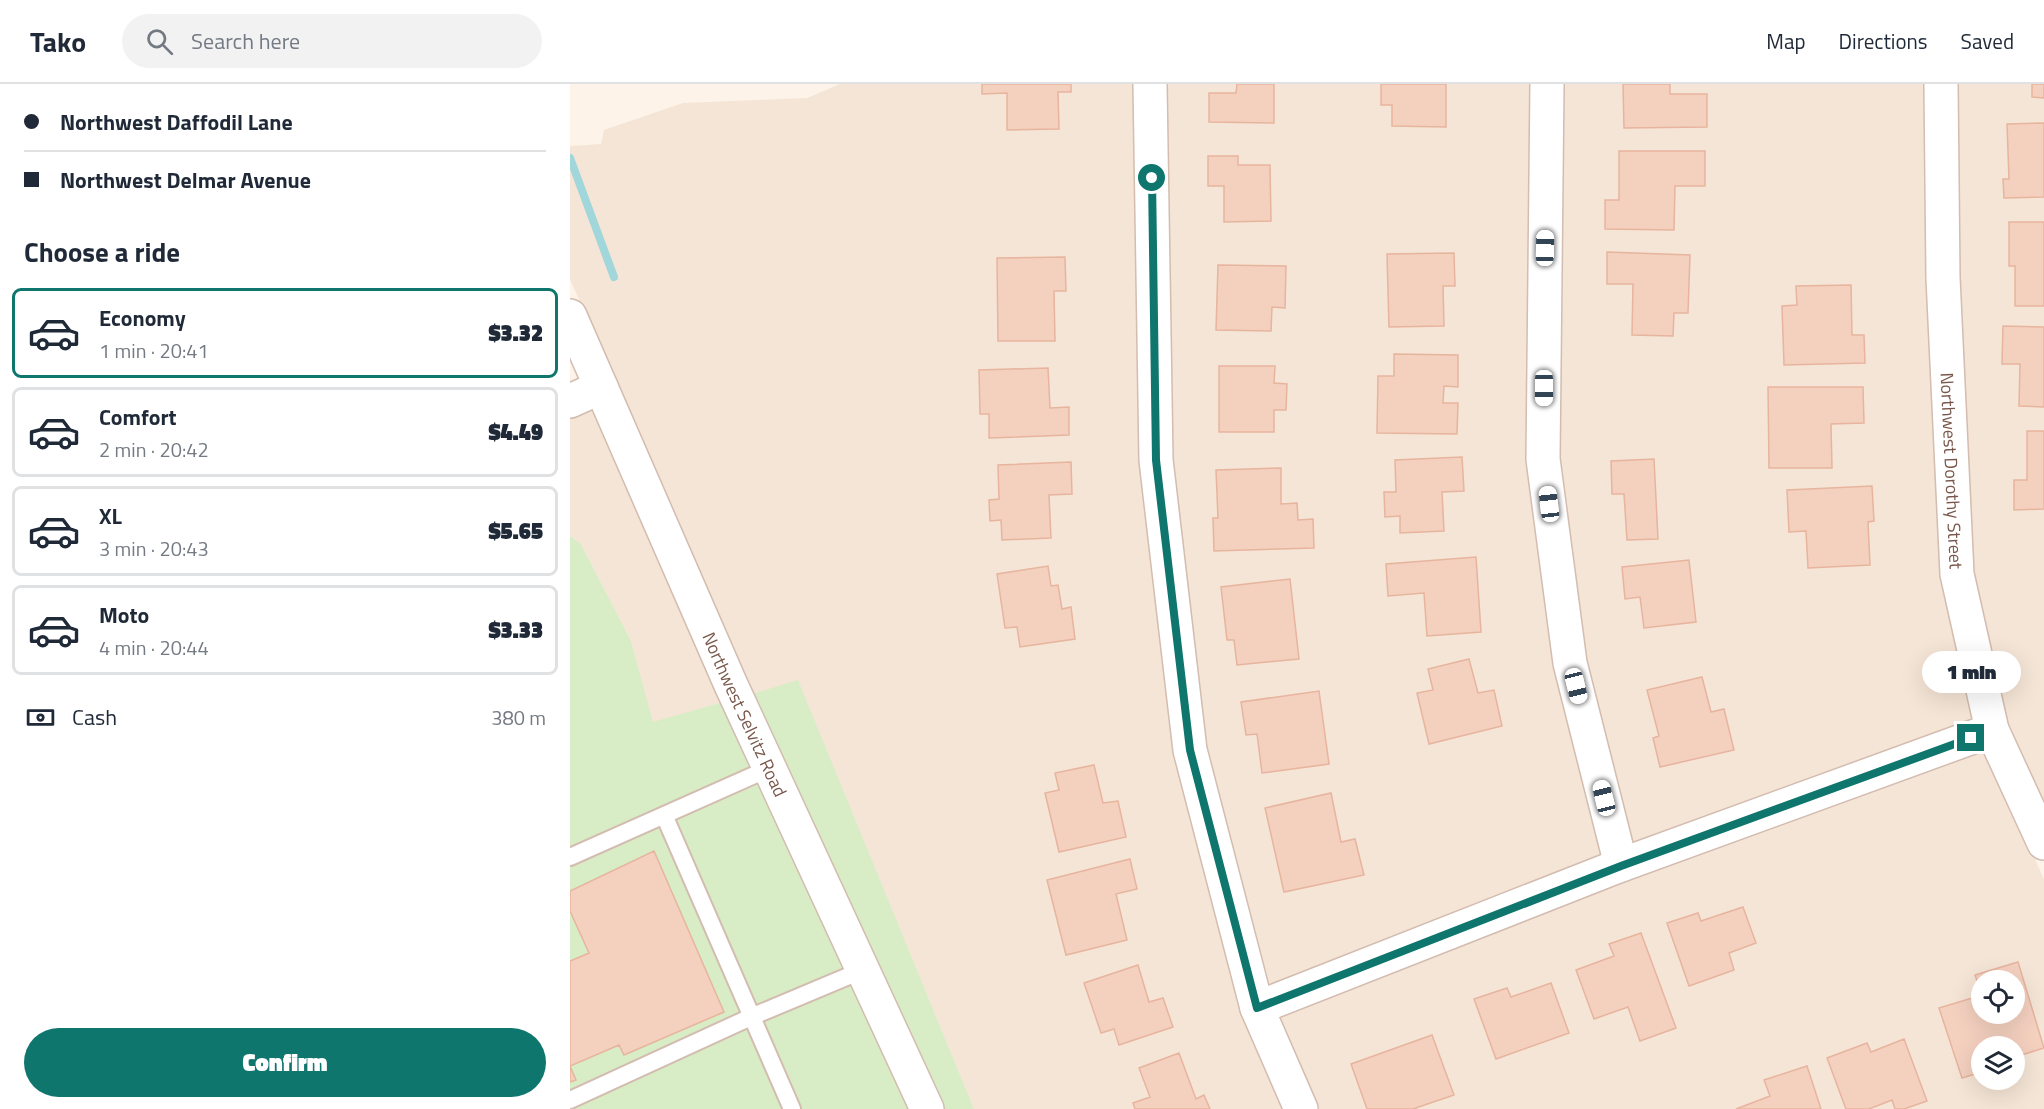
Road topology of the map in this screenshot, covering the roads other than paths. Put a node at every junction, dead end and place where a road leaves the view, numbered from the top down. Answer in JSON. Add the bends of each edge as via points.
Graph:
{"nodes":[{"id":1,"x":1150,"y":84,"type":"edge"},
{"id":2,"x":1547,"y":84,"type":"edge"},
{"id":3,"x":1941,"y":84,"type":"edge"},
{"id":4,"x":570,"y":316,"type":"edge"},
{"id":5,"x":601,"y":387,"type":"junction"},
{"id":6,"x":570,"y":401,"type":"edge"},
{"id":7,"x":1992,"y":730,"type":"junction"},
{"id":8,"x":770,"y":768,"type":"junction"},
{"id":9,"x":664,"y":815,"type":"junction"},
{"id":10,"x":2044,"y":843,"type":"edge"},
{"id":11,"x":570,"y":857,"type":"edge"},
{"id":12,"x":1621,"y":866,"type":"junction"},
{"id":13,"x":863,"y":969,"type":"junction"},
{"id":14,"x":1257,"y":1008,"type":"junction"},
{"id":15,"x":751,"y":1017,"type":"junction"},
{"id":16,"x":570,"y":1100,"type":"edge"},
{"id":17,"x":792,"y":1109,"type":"edge"},
{"id":18,"x":927,"y":1109,"type":"edge"},
{"id":19,"x":1301,"y":1109,"type":"edge"}],
"edges":[{"from":1,"to":14,"type":"street","via":[[1156,460],[1190,750]]},
{"from":2,"to":12,"type":"street","via":[[1543,459],[1570,663]]},
{"from":3,"to":7,"type":"street","name":"Northwest Dorothy Street","via":[[1943,278],[1957,574]]},
{"from":4,"to":5,"type":"street","name":"Northwest Selvitz Road"},
{"from":5,"to":6,"type":"street"},
{"from":5,"to":8,"type":"street","name":"Northwest Selvitz Road"},
{"from":7,"to":10,"type":"street","name":"Northwest Dorothy Street"},
{"from":7,"to":12,"type":"street"},
{"from":8,"to":9,"type":"lane"},
{"from":8,"to":13,"type":"street","name":"Northwest Selvitz Road"},
{"from":9,"to":11,"type":"lane"},
{"from":9,"to":15,"type":"lane"},
{"from":12,"to":14,"type":"street"},
{"from":13,"to":15,"type":"lane"},
{"from":13,"to":18,"type":"street","name":"Northwest Selvitz Road"},
{"from":14,"to":19,"type":"street"},
{"from":15,"to":16,"type":"lane"},
{"from":15,"to":17,"type":"lane"}]}
